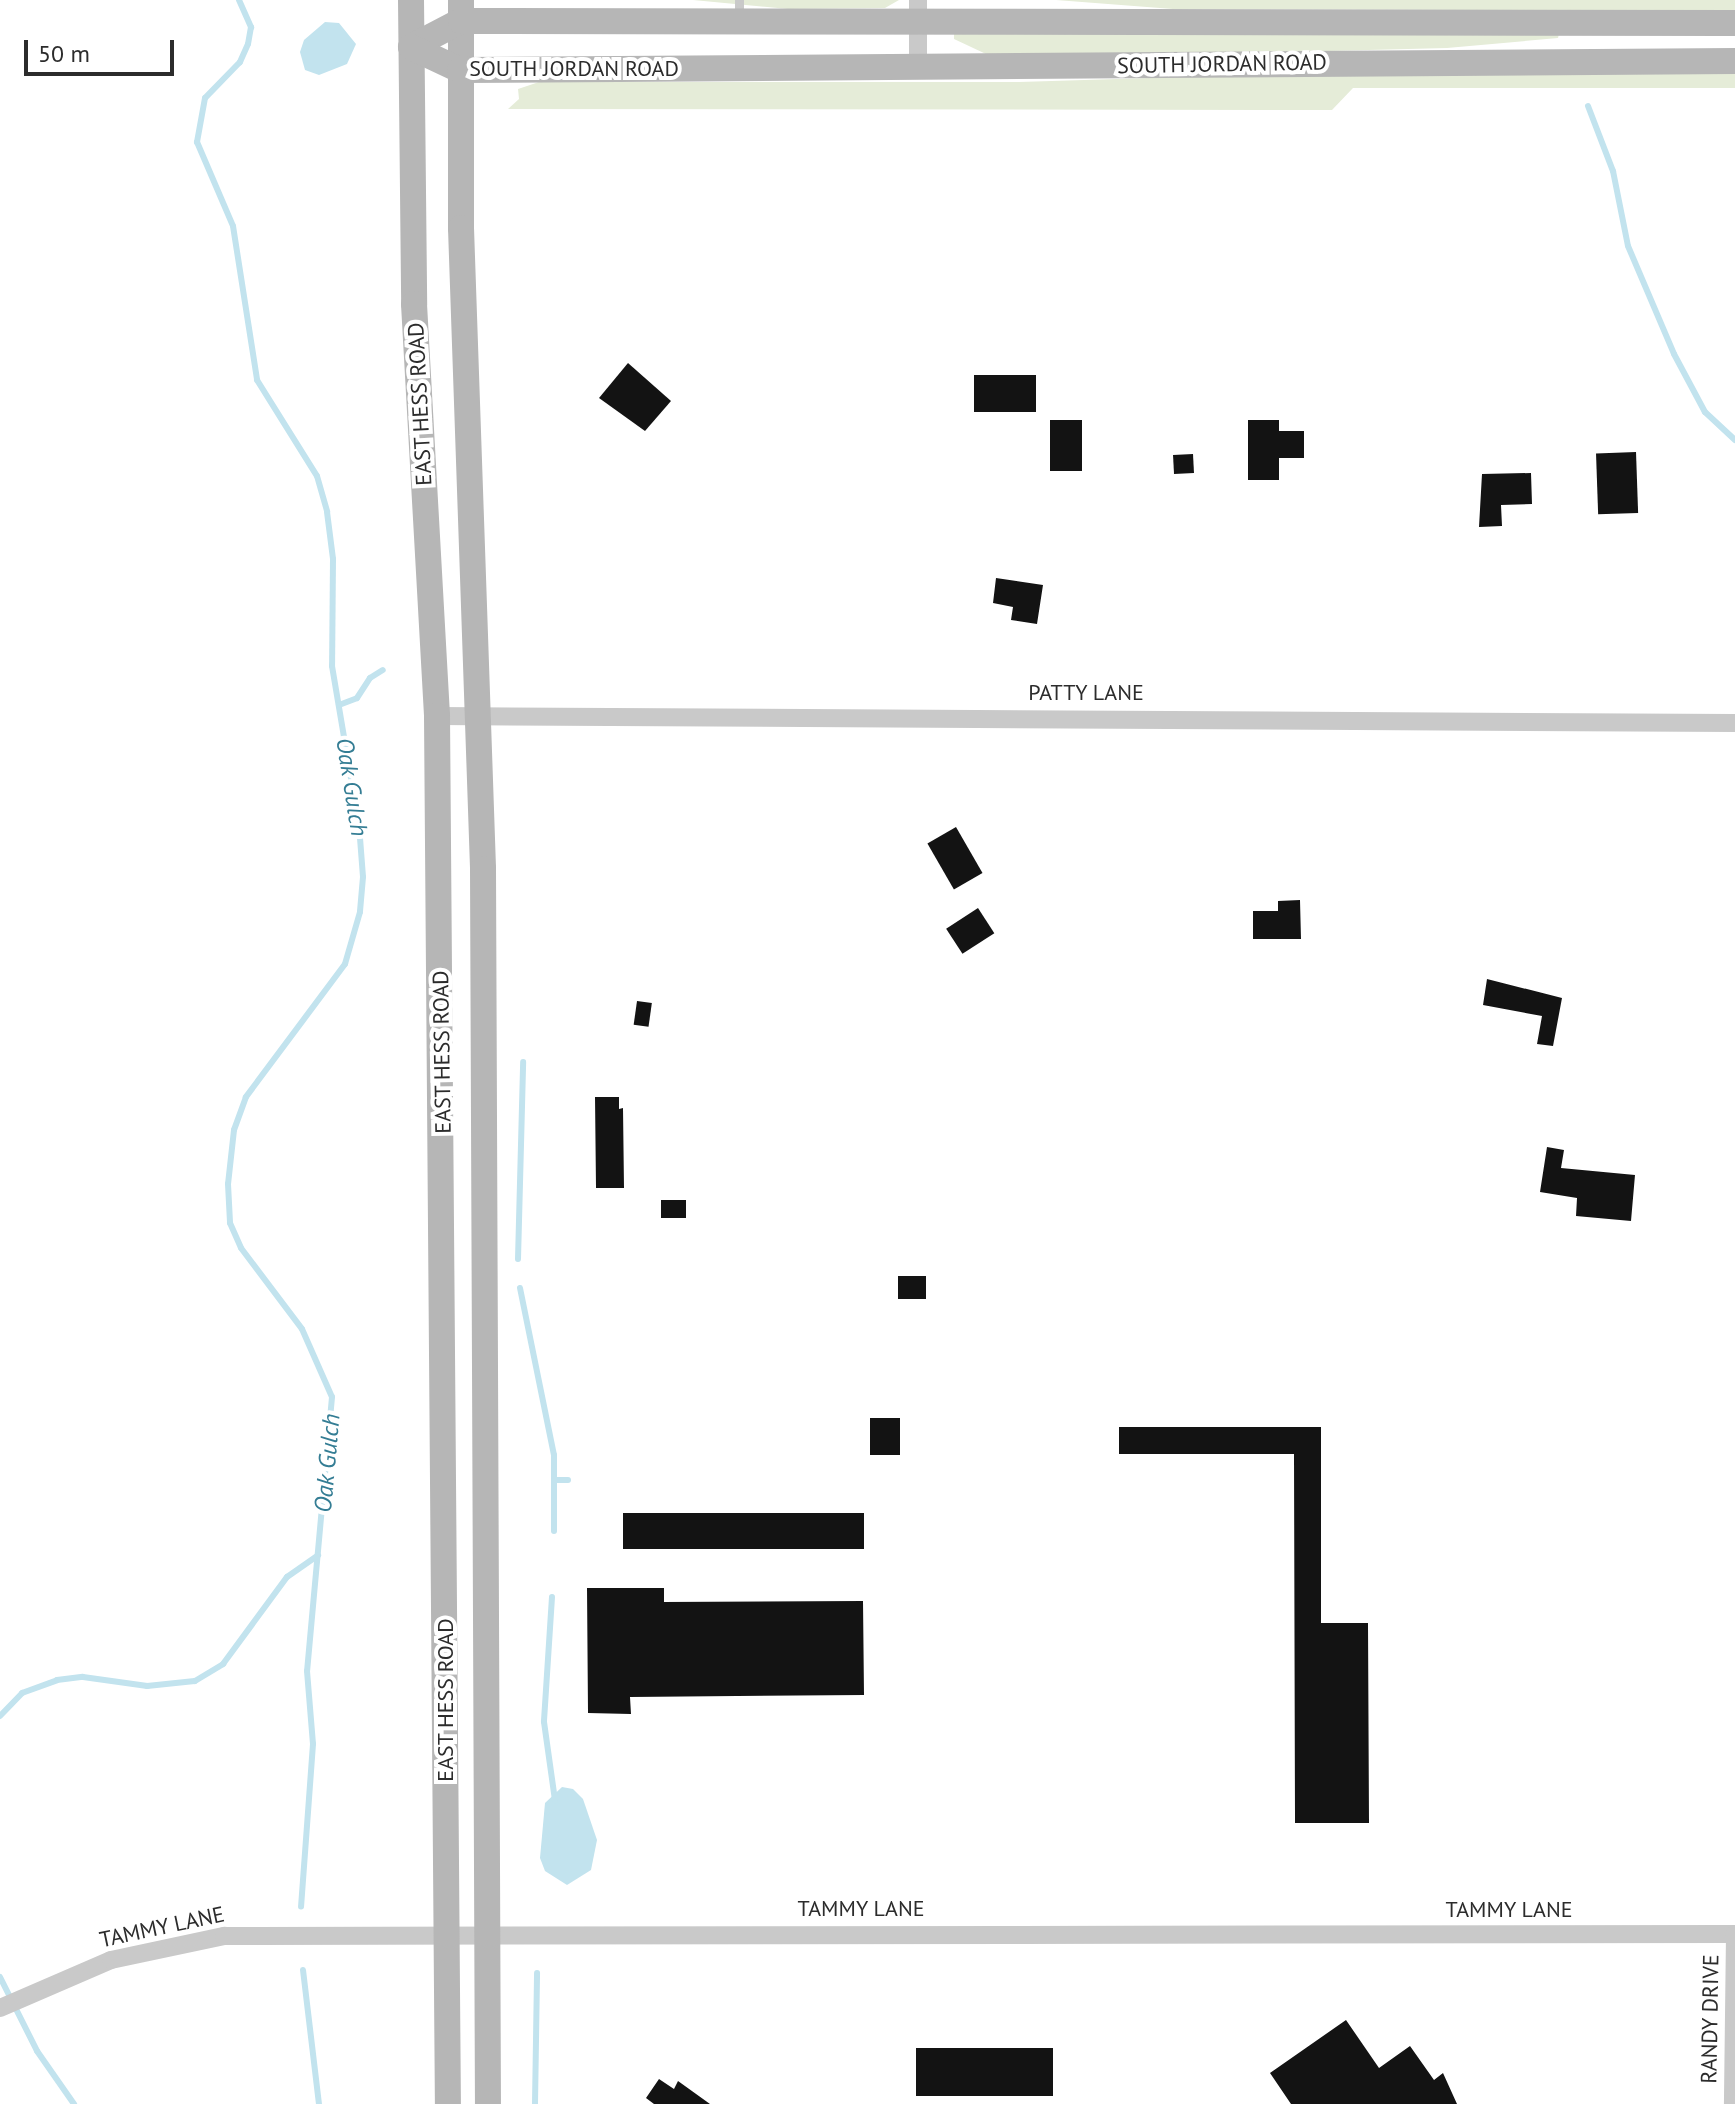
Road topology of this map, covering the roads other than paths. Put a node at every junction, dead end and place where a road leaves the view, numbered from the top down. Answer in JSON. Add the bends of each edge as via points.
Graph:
{"nodes":[{"id":1,"x":411,"y":0,"type":"edge"},
{"id":2,"x":461,"y":11,"type":"edge"},
{"id":3,"x":739,"y":12,"type":"edge"},
{"id":4,"x":918,"y":12,"type":"edge"},
{"id":5,"x":1735,"y":23,"type":"edge"},
{"id":6,"x":411,"y":47,"type":"junction"},
{"id":7,"x":1735,"y":61,"type":"edge"},
{"id":8,"x":460,"y":70,"type":"junction"},
{"id":9,"x":918,"y":70,"type":"junction"},
{"id":10,"x":478,"y":715,"type":"junction"},
{"id":11,"x":437,"y":716,"type":"junction"},
{"id":12,"x":1735,"y":723,"type":"edge"},
{"id":13,"x":487,"y":1933,"type":"junction"},
{"id":14,"x":447,"y":1934,"type":"junction"},
{"id":15,"x":1735,"y":1934,"type":"edge"},
{"id":16,"x":0,"y":2008,"type":"edge"},
{"id":17,"x":448,"y":2104,"type":"edge"},
{"id":18,"x":488,"y":2104,"type":"edge"},
{"id":19,"x":1733,"y":2104,"type":"edge"}],
"edges":[{"from":1,"to":6,"type":"main road","name":"EAST HESS ROAD"},
{"from":2,"to":3,"type":"main road","name":"SOUTH JORDAN ROAD"},
{"from":2,"to":6,"type":"main road","name":"SOUTH JORDAN ROAD"},
{"from":2,"to":8,"type":"main road","name":"EAST HESS ROAD"},
{"from":3,"to":4,"type":"main road","name":"SOUTH JORDAN ROAD"},
{"from":4,"to":5,"type":"main road","name":"SOUTH JORDAN ROAD"},
{"from":4,"to":9,"type":"street"},
{"from":6,"to":8,"type":"main road","name":"SOUTH JORDAN ROAD"},
{"from":6,"to":11,"type":"main road","name":"EAST HESS ROAD","via":[[414,304]]},
{"from":7,"to":9,"type":"main road","name":"SOUTH JORDAN ROAD","via":[[1412,59]]},
{"from":8,"to":9,"type":"main road","name":"SOUTH JORDAN ROAD"},
{"from":8,"to":10,"type":"main road","name":"EAST HESS ROAD"},
{"from":10,"to":11,"type":"street","name":"PATTY LANE"},
{"from":10,"to":12,"type":"street","name":"PATTY LANE"},
{"from":10,"to":13,"type":"main road","name":"EAST HESS ROAD"},
{"from":11,"to":14,"type":"main road","name":"EAST HESS ROAD"},
{"from":13,"to":14,"type":"street","name":"TAMMY LANE"},
{"from":13,"to":15,"type":"street","name":"TAMMY LANE"},
{"from":13,"to":18,"type":"main road","name":"EAST HESS ROAD"},
{"from":14,"to":16,"type":"street","name":"TAMMY LANE","via":[[224,1936],[111,1960]]},
{"from":14,"to":17,"type":"main road","name":"EAST HESS ROAD"},
{"from":15,"to":19,"type":"street","name":"RANDY DRIVE"}]}
